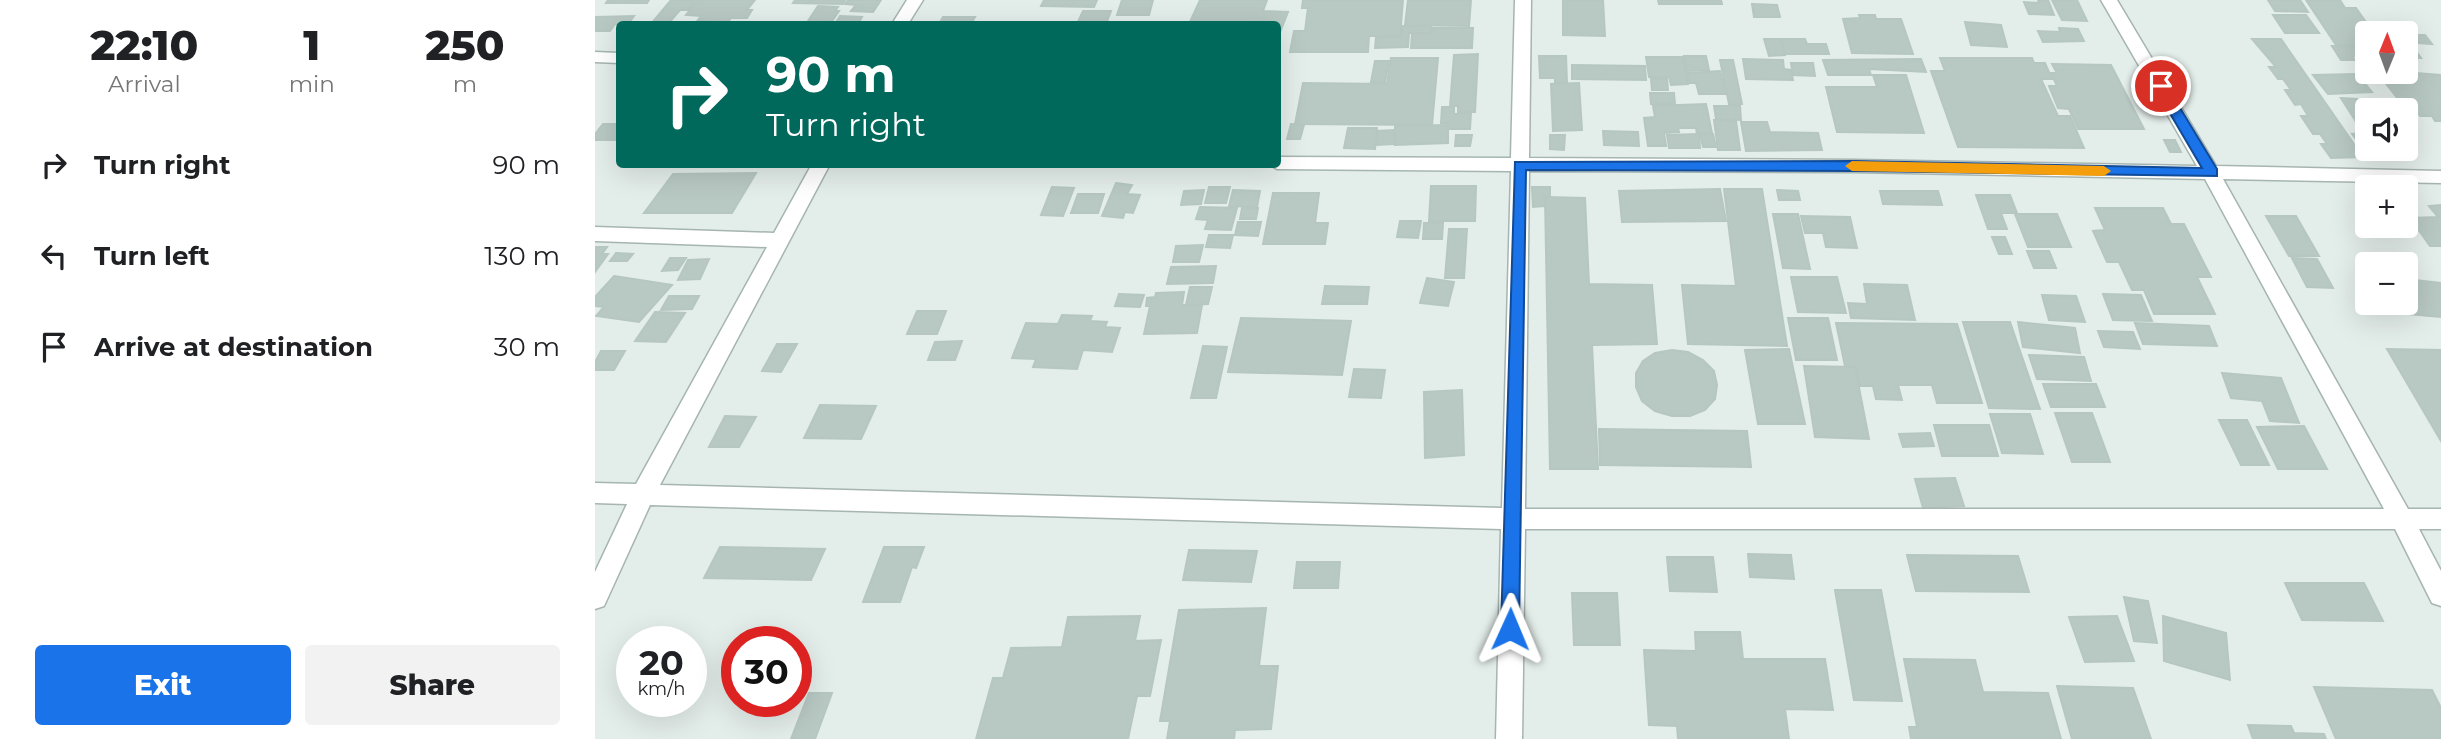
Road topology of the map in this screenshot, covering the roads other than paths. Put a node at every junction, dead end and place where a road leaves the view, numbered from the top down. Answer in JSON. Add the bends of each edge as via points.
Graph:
{"nodes":[{"id":1,"x":915,"y":0,"type":"edge"},
{"id":2,"x":1523,"y":0,"type":"edge"},
{"id":3,"x":2109,"y":0,"type":"edge"},
{"id":4,"x":902,"y":21,"type":"edge"},
{"id":5,"x":595,"y":57,"type":"edge"},
{"id":6,"x":616,"y":58,"type":"edge"},
{"id":7,"x":1281,"y":163,"type":"edge"},
{"id":8,"x":1520,"y":165,"type":"junction"},
{"id":9,"x":819,"y":168,"type":"edge"},
{"id":10,"x":2212,"y":173,"type":"junction"},
{"id":11,"x":2441,"y":177,"type":"edge"},
{"id":12,"x":595,"y":234,"type":"edge"},
{"id":13,"x":782,"y":240,"type":"junction"},
{"id":14,"x":595,"y":493,"type":"edge"},
{"id":15,"x":643,"y":494,"type":"junction"},
{"id":16,"x":2402,"y":518,"type":"junction"},
{"id":17,"x":1511,"y":519,"type":"junction"},
{"id":18,"x":2441,"y":519,"type":"edge"},
{"id":19,"x":2441,"y":595,"type":"edge"},
{"id":20,"x":595,"y":598,"type":"edge"},
{"id":21,"x":1509,"y":739,"type":"edge"}],
"edges":[{"from":1,"to":4,"type":"street"},
{"from":2,"to":8,"type":"street"},
{"from":3,"to":10,"type":"street"},
{"from":5,"to":6,"type":"street"},
{"from":7,"to":8,"type":"street"},
{"from":8,"to":10,"type":"street"},
{"from":8,"to":17,"type":"street"},
{"from":9,"to":13,"type":"street"},
{"from":10,"to":11,"type":"street"},
{"from":10,"to":16,"type":"street"},
{"from":12,"to":13,"type":"street"},
{"from":13,"to":15,"type":"street"},
{"from":14,"to":15,"type":"street"},
{"from":15,"to":17,"type":"street"},
{"from":15,"to":20,"type":"street"},
{"from":16,"to":17,"type":"street"},
{"from":16,"to":18,"type":"street"},
{"from":16,"to":19,"type":"street"},
{"from":17,"to":21,"type":"street"}]}
